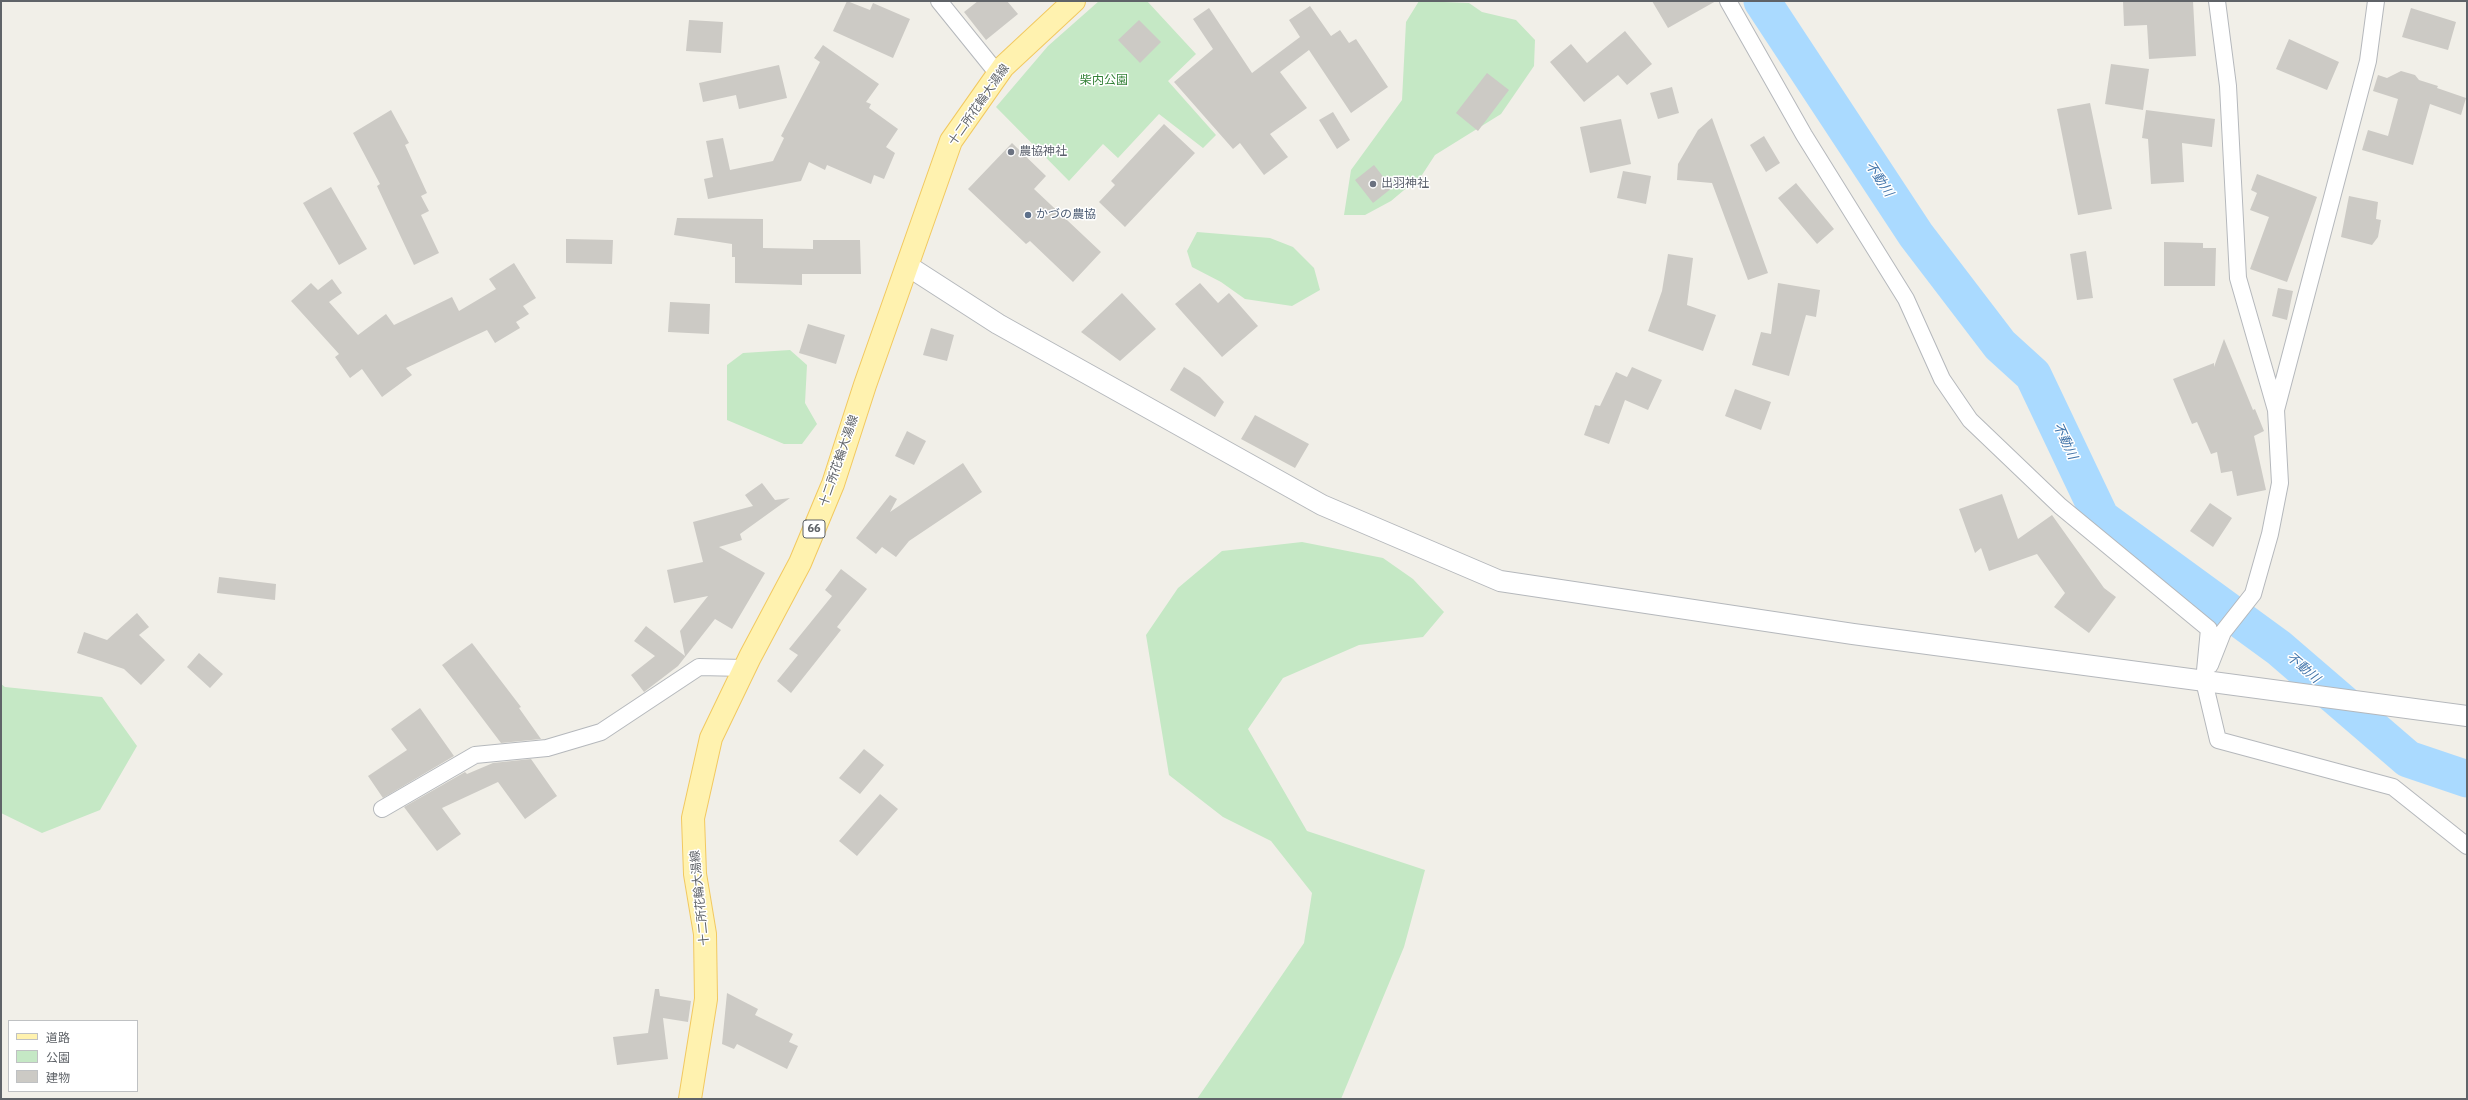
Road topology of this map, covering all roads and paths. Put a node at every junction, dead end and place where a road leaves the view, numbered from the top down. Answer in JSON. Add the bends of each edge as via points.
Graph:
{"nodes":[{"id":1,"x":939,"y":1,"type":"edge"},
{"id":2,"x":1074,"y":1,"type":"edge"},
{"id":3,"x":1728,"y":1,"type":"edge"},
{"id":4,"x":2217,"y":1,"type":"edge"},
{"id":5,"x":2376,"y":1,"type":"edge"},
{"id":6,"x":998,"y":74,"type":"junction"},
{"id":7,"x":908,"y":266,"type":"junction"},
{"id":8,"x":2276,"y":410,"type":"junction"},
{"id":9,"x":744,"y":668,"type":"junction"},
{"id":10,"x":2204,"y":681,"type":"junction"},
{"id":11,"x":2467,"y":716,"type":"edge"},
{"id":12,"x":382,"y":809,"type":"dead end"},
{"id":13,"x":2467,"y":846,"type":"edge"},
{"id":14,"x":690,"y":1099,"type":"edge"}],
"edges":[{"from":1,"to":6,"type":"street"},
{"from":2,"to":6,"type":"main road","name":"十二所花輪大湯線","number":"66"},
{"from":3,"to":10,"type":"street","via":[[1804,135],[1906,299],[1942,380],[1970,420],[2060,506],[2209,629]]},
{"from":4,"to":8,"type":"street","via":[[2228,86],[2238,278]]},
{"from":5,"to":8,"type":"street","via":[[2368,61]]},
{"from":6,"to":7,"type":"main road","name":"十二所花輪大湯線","number":"66","via":[[951,142]]},
{"from":7,"to":9,"type":"main road","name":"十二所花輪大湯線","number":"66","via":[[833,484],[800,563]]},
{"from":7,"to":10,"type":"street","via":[[998,324],[1322,505],[1500,581],[1853,634]]},
{"from":8,"to":10,"type":"street","via":[[2280,483],[2270,534],[2252,595],[2223,632]]},
{"from":9,"to":12,"type":"street","via":[[699,667],[601,732],[547,748],[475,756]]},
{"from":9,"to":14,"type":"main road","name":"十二所花輪大湯線","number":"66","via":[[711,738],[693,818],[695,874],[706,934],[706,999]]},
{"from":10,"to":11,"type":"street"},
{"from":10,"to":13,"type":"street","via":[[2218,740],[2393,787]]}]}
